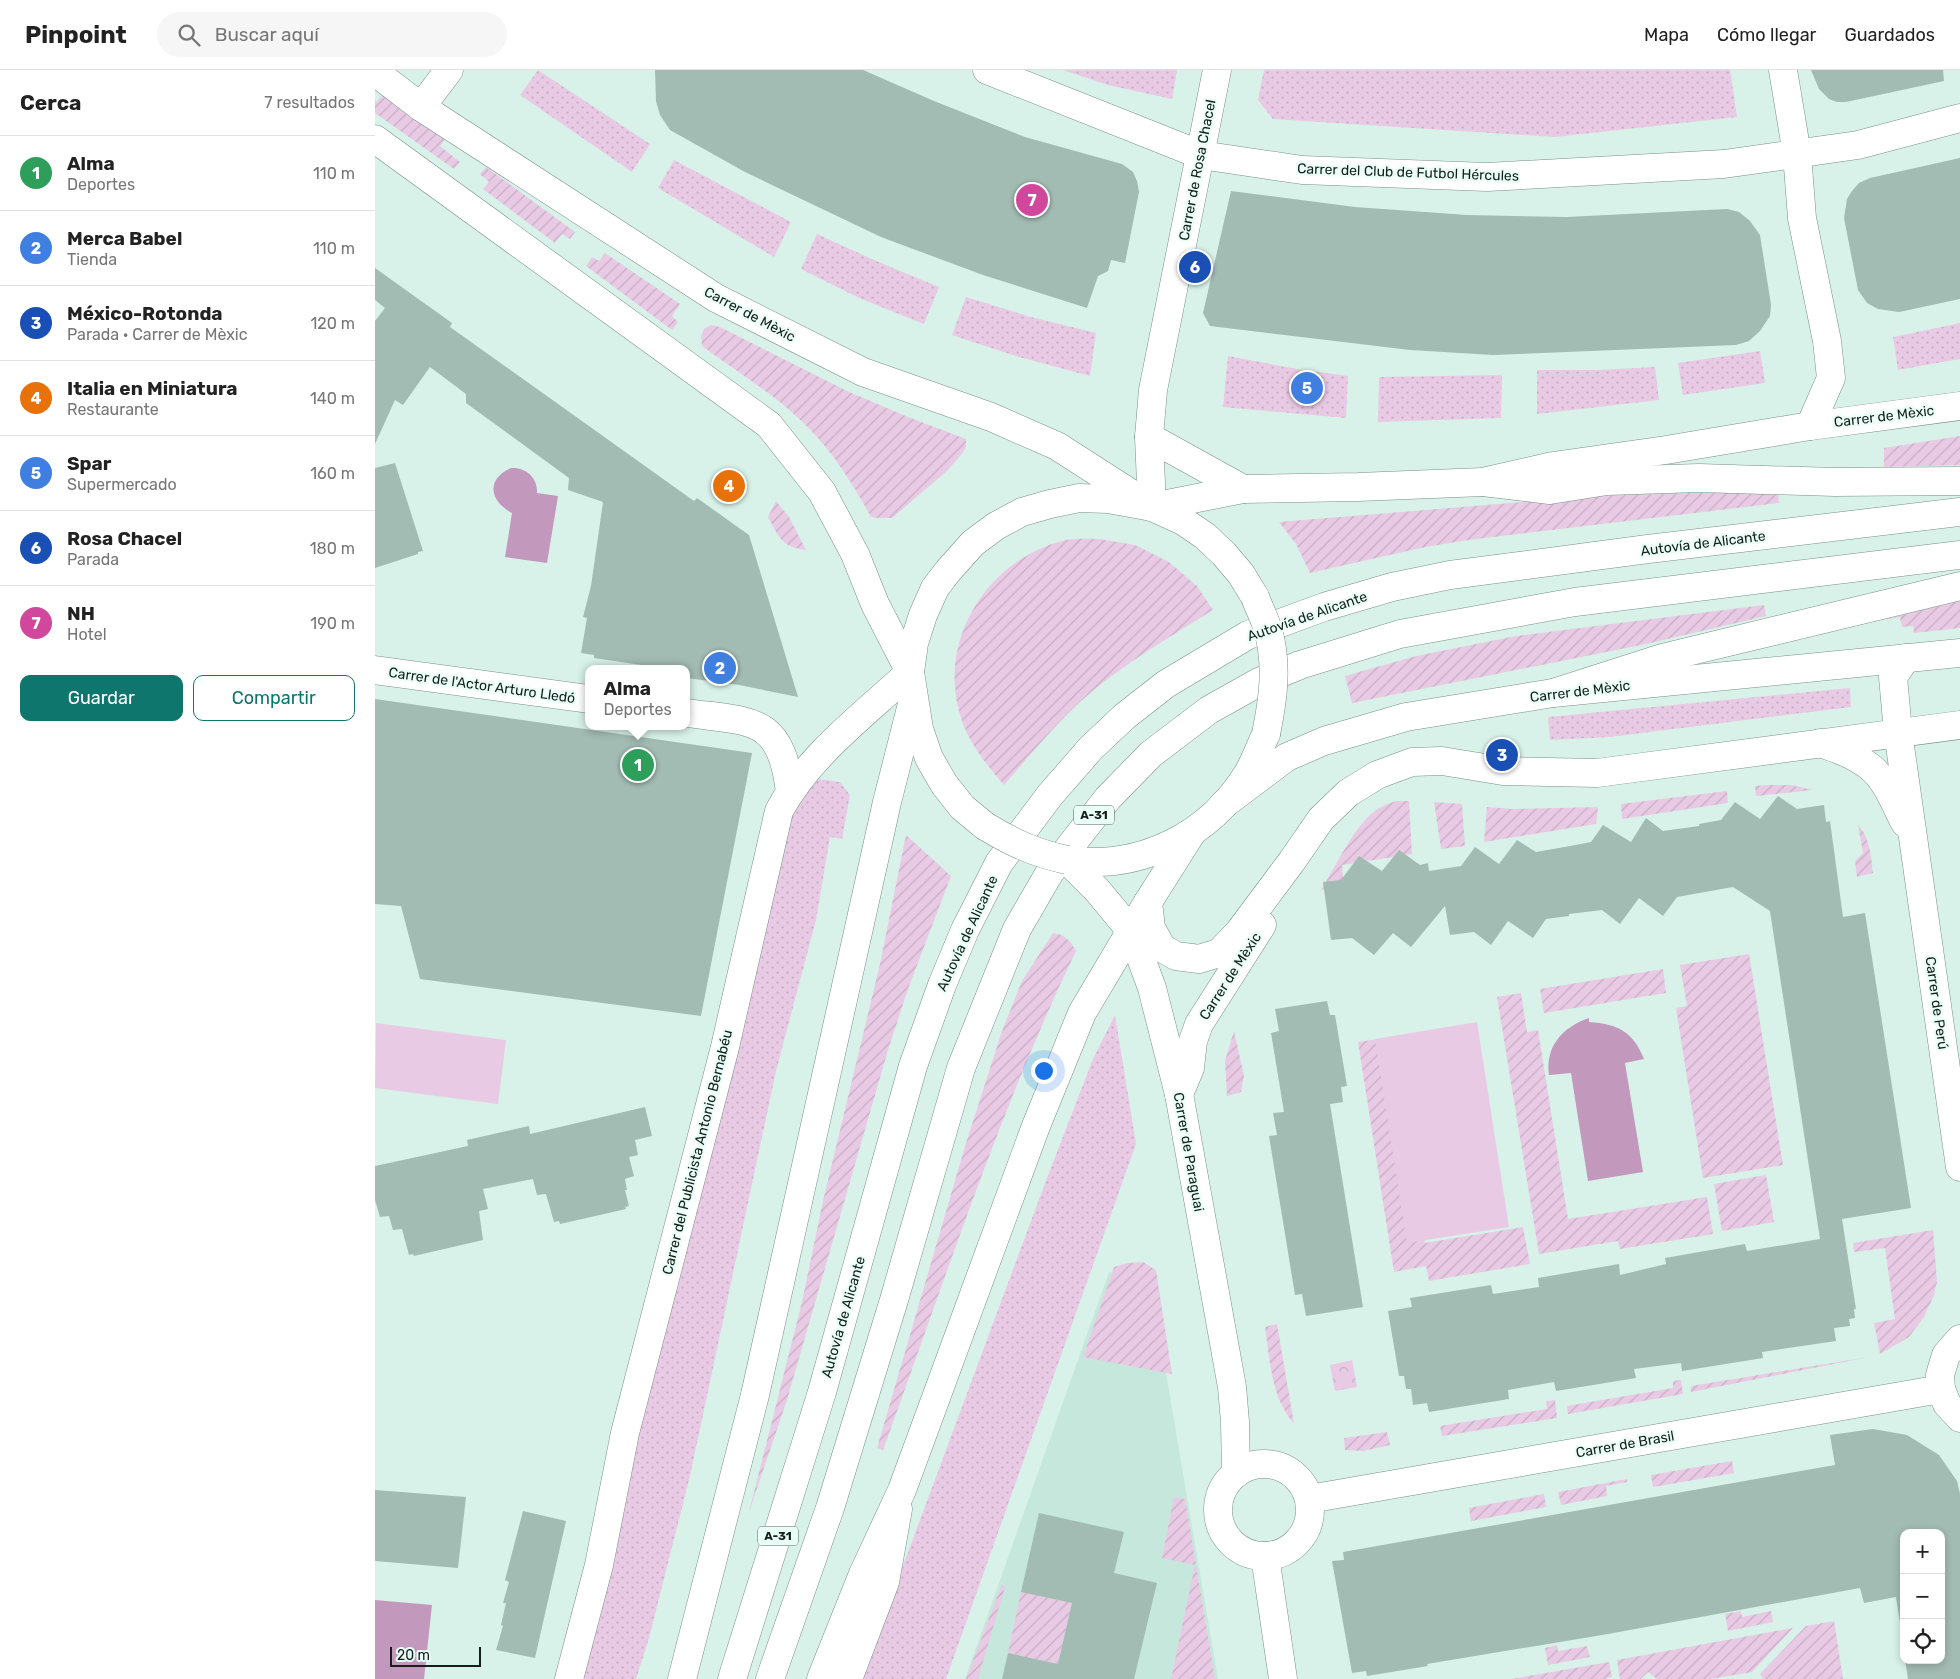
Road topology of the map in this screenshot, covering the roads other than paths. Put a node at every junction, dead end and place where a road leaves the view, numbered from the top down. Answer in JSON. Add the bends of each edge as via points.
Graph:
{"nodes":[{"id":1,"x":449,"y":70,"type":"edge"},
{"id":2,"x":987,"y":70,"type":"edge"},
{"id":3,"x":1217,"y":70,"type":"edge"},
{"id":4,"x":1783,"y":70,"type":"edge"},
{"id":5,"x":375,"y":72,"type":"edge"},
{"id":6,"x":421,"y":107,"type":"junction"},
{"id":7,"x":1960,"y":118,"type":"edge"},
{"id":8,"x":375,"y":139,"type":"edge"},
{"id":9,"x":1797,"y":154,"type":"junction"},
{"id":10,"x":1201,"y":155,"type":"junction"},
{"id":11,"x":1960,"y":406,"type":"edge"},
{"id":12,"x":1810,"y":426,"type":"junction"},
{"id":13,"x":1149,"y":437,"type":"junction"},
{"id":14,"x":1960,"y":481,"type":"edge"},
{"id":15,"x":1483,"y":482,"type":"junction"},
{"id":16,"x":1243,"y":489,"type":"junction"},
{"id":17,"x":1151,"y":507,"type":"junction"},
{"id":18,"x":1960,"y":512,"type":"edge"},
{"id":19,"x":1960,"y":555,"type":"edge"},
{"id":20,"x":1960,"y":586,"type":"edge"},
{"id":21,"x":1960,"y":653,"type":"edge"},
{"id":22,"x":1906,"y":658,"type":"junction"},
{"id":23,"x":375,"y":670,"type":"edge"},
{"id":24,"x":910,"y":672,"type":"junction"},
{"id":25,"x":1553,"y":693,"type":"junction"},
{"id":26,"x":585,"y":699,"type":"edge"},
{"id":27,"x":913,"y":700,"type":"junction"},
{"id":28,"x":690,"y":713,"type":"edge"},
{"id":29,"x":1960,"y":725,"type":"edge"},
{"id":30,"x":1899,"y":732,"type":"junction"},
{"id":31,"x":1820,"y":743,"type":"junction"},
{"id":32,"x":790,"y":792,"type":"junction"},
{"id":33,"x":1223,"y":805,"type":"junction"},
{"id":34,"x":1191,"y":834,"type":"junction"},
{"id":35,"x":1914,"y":840,"type":"junction"},
{"id":36,"x":1067,"y":860,"type":"junction"},
{"id":37,"x":1292,"y":861,"type":"junction"},
{"id":38,"x":1148,"y":902,"type":"junction"},
{"id":39,"x":1131,"y":931,"type":"junction"},
{"id":40,"x":1179,"y":1094,"type":"junction"},
{"id":41,"x":1960,"y":1167,"type":"edge"},
{"id":42,"x":1960,"y":1339,"type":"edge"},
{"id":43,"x":1941,"y":1388,"type":"junction"},
{"id":44,"x":1960,"y":1418,"type":"edge"},
{"id":45,"x":1236,"y":1473,"type":"junction"},
{"id":46,"x":902,"y":1490,"type":"junction"},
{"id":47,"x":1309,"y":1498,"type":"junction"},
{"id":48,"x":1265,"y":1556,"type":"junction"},
{"id":49,"x":569,"y":1679,"type":"edge"},
{"id":50,"x":682,"y":1679,"type":"edge"},
{"id":51,"x":732,"y":1679,"type":"edge"},
{"id":52,"x":770,"y":1679,"type":"edge"},
{"id":53,"x":821,"y":1679,"type":"edge"},
{"id":54,"x":848,"y":1679,"type":"edge"},
{"id":55,"x":1283,"y":1679,"type":"edge"}],
"edges":[{"from":1,"to":6,"type":"main road"},
{"from":2,"to":10,"type":"main road","name":"Carrer del Club de Futbol Hércules"},
{"from":3,"to":10,"type":"main road","name":"Carrer de Rosa Chacel"},
{"from":4,"to":9,"type":"main road"},
{"from":5,"to":6,"type":"main road","name":"Carrer de Mèxic"},
{"from":6,"to":17,"type":"main road","name":"Carrer de Mèxic","via":[[716,298],[863,372],[991,417],[1057,446]]},
{"from":7,"to":9,"type":"main road","name":"Carrer del Club de Futbol Hércules","via":[[1858,145]]},
{"from":8,"to":24,"type":"main road","name":"Carrer de Mèxic","via":[[769,425],[822,492]]},
{"from":9,"to":10,"type":"main road","name":"Carrer del Club de Futbol Hércules","via":[[1724,164],[1487,177],[1302,170]]},
{"from":9,"to":12,"type":"main road","via":[[1802,218],[1827,341],[1831,378]]},
{"from":10,"to":13,"type":"main road","name":"Carrer de Rosa Chacel","via":[[1153,390]]},
{"from":11,"to":12,"type":"main road","name":"Carrer de Mèxic"},
{"from":12,"to":15,"type":"main road","name":"Carrer de Mèxic","via":[[1553,466]]},
{"from":13,"to":16,"type":"main road","name":"Carrer de Mèxic"},
{"from":13,"to":17,"type":"main road","name":"Carrer de Rosa Chacel"},
{"from":14,"to":15,"type":"main road","via":[[1699,478],[1607,481],[1550,490]]},
{"from":15,"to":16,"type":"main road","name":"Carrer de Mèxic"},
{"from":16,"to":17,"type":"main road","name":"Carrer de Mèxic"},
{"from":17,"to":24,"type":"main road","name":"Carrer de Mèxic","via":[[1108,499],[1079,498],[1022,512],[997,526],[973,543],[935,588],[914,643]]},
{"from":17,"to":33,"type":"main road","name":"Carrer de Mèxic","bridge":true,"via":[[1183,521],[1224,554],[1255,597],[1268,630],[1274,665],[1273,700],[1266,734],[1249,772]]},
{"from":18,"to":51,"type":"main road","name":"Autovía de Alicante","number":"A-31","via":[[1648,549],[1460,574],[1392,587],[1248,634],[1166,684],[1091,748],[1050,795],[999,863],[942,985],[913,1066],[822,1392]]},
{"from":19,"to":52,"type":"main road","number":"A-31","via":[[1575,602],[1400,634],[1300,665],[1259,682],[1209,710],[1151,754],[1107,798],[1056,864],[1017,928],[961,1068],[830,1508]]},
{"from":20,"to":25,"type":"main road","via":[[1662,658]]},
{"from":21,"to":22,"type":"main road","name":"Carrer de Mèxic"},
{"from":22,"to":25,"type":"main road","name":"Carrer de Mèxic"},
{"from":22,"to":30,"type":"main road","name":"Carrer de Perú","via":[[1893,677]]},
{"from":23,"to":26,"type":"main road","name":"Carrer de l'Actor Arturo Lledó"},
{"from":24,"to":27,"type":"main road","name":"Carrer de Mèxic"},
{"from":24,"to":32,"type":"main road","name":"Carrer del Publicista Antonio Bernabéu","via":[[824,752]]},
{"from":25,"to":33,"type":"main road","name":"Carrer de Mèxic","via":[[1406,717],[1324,741],[1287,757]]},
{"from":27,"to":36,"type":"main road","name":"Carrer de Mèxic","bridge":true,"via":[[929,758],[962,807],[1011,842]]},
{"from":27,"to":50,"type":"main road","via":[[887,802],[755,1395]]},
{"from":28,"to":32,"type":"main road","via":[[751,722],[766,730],[777,742],[788,772]]},
{"from":29,"to":30,"type":"main road","name":"Carrer de Mèxic"},
{"from":30,"to":31,"type":"main road","name":"Carrer de Mèxic"},
{"from":30,"to":35,"type":"main road","name":"Carrer de Perú"},
{"from":31,"to":35,"type":"main road","name":"Carrer de Perú","via":[[1848,753],[1871,767],[1883,781]]},
{"from":31,"to":37,"type":"main road","name":"Carrer de Mèxic","via":[[1597,773],[1503,771],[1442,761],[1413,762],[1377,775],[1348,793],[1321,819]]},
{"from":32,"to":49,"type":"main road","name":"Carrer del Publicista Antonio Bernabéu","via":[[779,811],[725,1048],[625,1433],[599,1565]]},
{"from":33,"to":34,"type":"main road","name":"Carrer de Mèxic"},
{"from":34,"to":36,"type":"main road","name":"Carrer de Mèxic","via":[[1154,851],[1125,858],[1086,862]]},
{"from":34,"to":38,"type":"main road"},
{"from":35,"to":41,"type":"main road","name":"Carrer de Perú"},
{"from":36,"to":39,"type":"main road","name":"Carrer de Paraguai"},
{"from":37,"to":38,"type":"main road","name":"Carrer de Mèxic","via":[[1239,932],[1219,953],[1199,959],[1176,956],[1162,948],[1151,928]]},
{"from":37,"to":40,"type":"main road","name":"Carrer de Mèxic","via":[[1264,922],[1199,1024],[1190,1068]]},
{"from":38,"to":39,"type":"main road"},
{"from":39,"to":40,"type":"main road","name":"Carrer de Paraguai","via":[[1152,988]]},
{"from":39,"to":46,"type":"main road","via":[[1082,1013],[1036,1126]]},
{"from":40,"to":45,"type":"main road","name":"Carrer de Paraguai","via":[[1232,1387]]},
{"from":42,"to":43,"type":"main road","via":[[1946,1355],[1940,1375]]},
{"from":43,"to":44,"type":"main road","via":[[1947,1404]]},
{"from":43,"to":47,"type":"main road","name":"Carrer de Brasil"},
{"from":45,"to":47,"type":"main road","via":[[1252,1464],[1279,1466],[1293,1473]]},
{"from":45,"to":48,"type":"main road","via":[[1220,1496],[1217,1510],[1220,1525],[1237,1548]]},
{"from":46,"to":53,"type":"main road","via":[[863,1574]]},
{"from":46,"to":54,"type":"main road","via":[[885,1582]]},
{"from":47,"to":48,"type":"main road","via":[[1310,1512],[1301,1538],[1278,1554]]},
{"from":48,"to":55,"type":"main road"}]}
